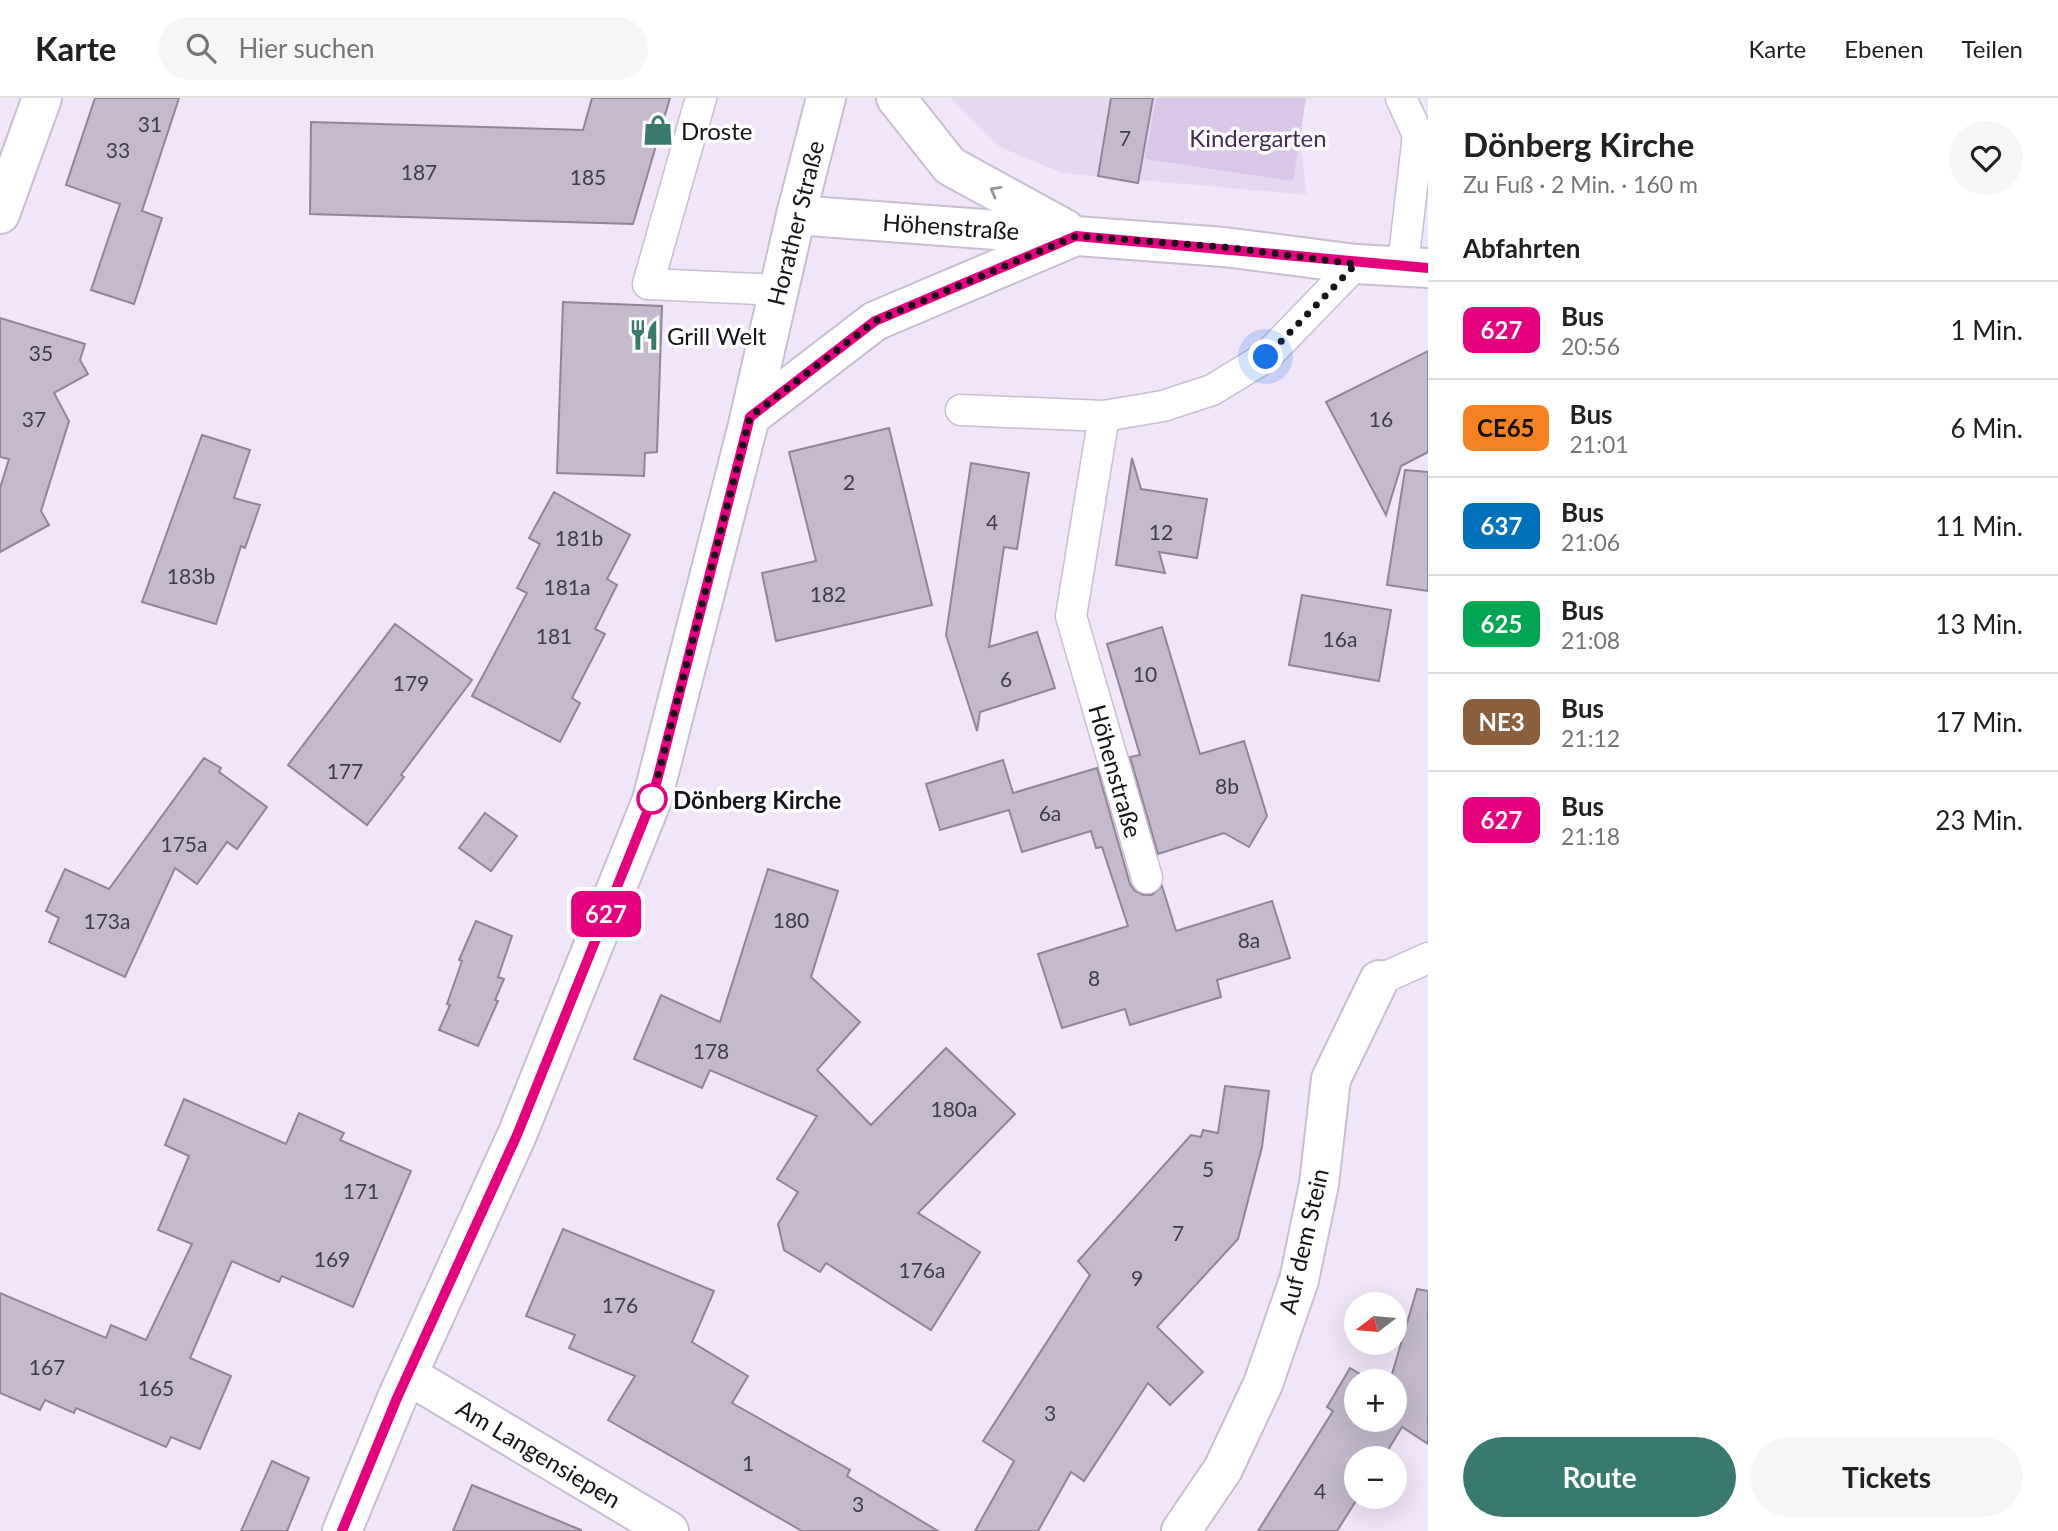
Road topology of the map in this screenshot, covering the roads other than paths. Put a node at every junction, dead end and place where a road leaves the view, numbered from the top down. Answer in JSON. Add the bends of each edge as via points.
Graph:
{"nodes":[{"id":1,"x":42,"y":98,"type":"edge"},
{"id":2,"x":701,"y":98,"type":"edge"},
{"id":3,"x":827,"y":98,"type":"edge"},
{"id":4,"x":895,"y":98,"type":"edge"},
{"id":5,"x":1401,"y":98,"type":"edge"},
{"id":6,"x":0,"y":214,"type":"edge"},
{"id":7,"x":796,"y":215,"type":"junction"},
{"id":8,"x":1076,"y":236,"type":"junction"},
{"id":9,"x":1356,"y":264,"type":"junction"},
{"id":10,"x":1415,"y":267,"type":"edge"},
{"id":11,"x":778,"y":290,"type":"junction"},
{"id":12,"x":961,"y":410,"type":"dead end"},
{"id":13,"x":1104,"y":416,"type":"junction"},
{"id":14,"x":750,"y":417,"type":"junction"},
{"id":15,"x":1147,"y":878,"type":"dead end"},
{"id":16,"x":1428,"y":958,"type":"edge"},
{"id":17,"x":1379,"y":980,"type":"joint"},
{"id":18,"x":408,"y":1375,"type":"junction"},
{"id":19,"x":342,"y":1531,"type":"edge"},
{"id":20,"x":669,"y":1531,"type":"edge"},
{"id":21,"x":1181,"y":1531,"type":"edge"}],
"edges":[{"from":1,"to":6,"type":"main road"},
{"from":2,"to":11,"type":"lane","via":[[648,284]]},
{"from":3,"to":7,"type":"main road","name":"Horather Straße"},
{"from":8,"to":4,"type":"main road","one_way":true,"via":[[950,166]]},
{"from":5,"to":10,"type":"lane","via":[[1418,135]]},
{"from":7,"to":8,"type":"main road","name":"Höhenstraße"},
{"from":7,"to":11,"type":"main road","name":"Horather Straße"},
{"from":8,"to":9,"type":"main road","name":"Höhenstraße","via":[[1224,247]]},
{"from":8,"to":14,"type":"main road","via":[[875,321]]},
{"from":9,"to":10,"type":"main road","name":"Höhenstraße"},
{"from":9,"to":13,"type":"lane","via":[[1266,357],[1212,390],[1163,406]]},
{"from":11,"to":14,"type":"main road","name":"Horather Straße"},
{"from":12,"to":13,"type":"lane"},
{"from":13,"to":15,"type":"lane","name":"Höhenstraße","via":[[1072,616]]},
{"from":14,"to":18,"type":"main road","name":"Horather Straße","via":[[652,800],[517,1135]]},
{"from":16,"to":17,"type":"lane"},
{"from":17,"to":21,"type":"main road","name":"Auf dem Stein","via":[[1331,1079],[1319,1184],[1299,1280],[1263,1384],[1223,1469]]},
{"from":18,"to":19,"type":"main road","name":"Horather Straße"},
{"from":18,"to":20,"type":"main road","name":"Am Langensiepen"}]}
